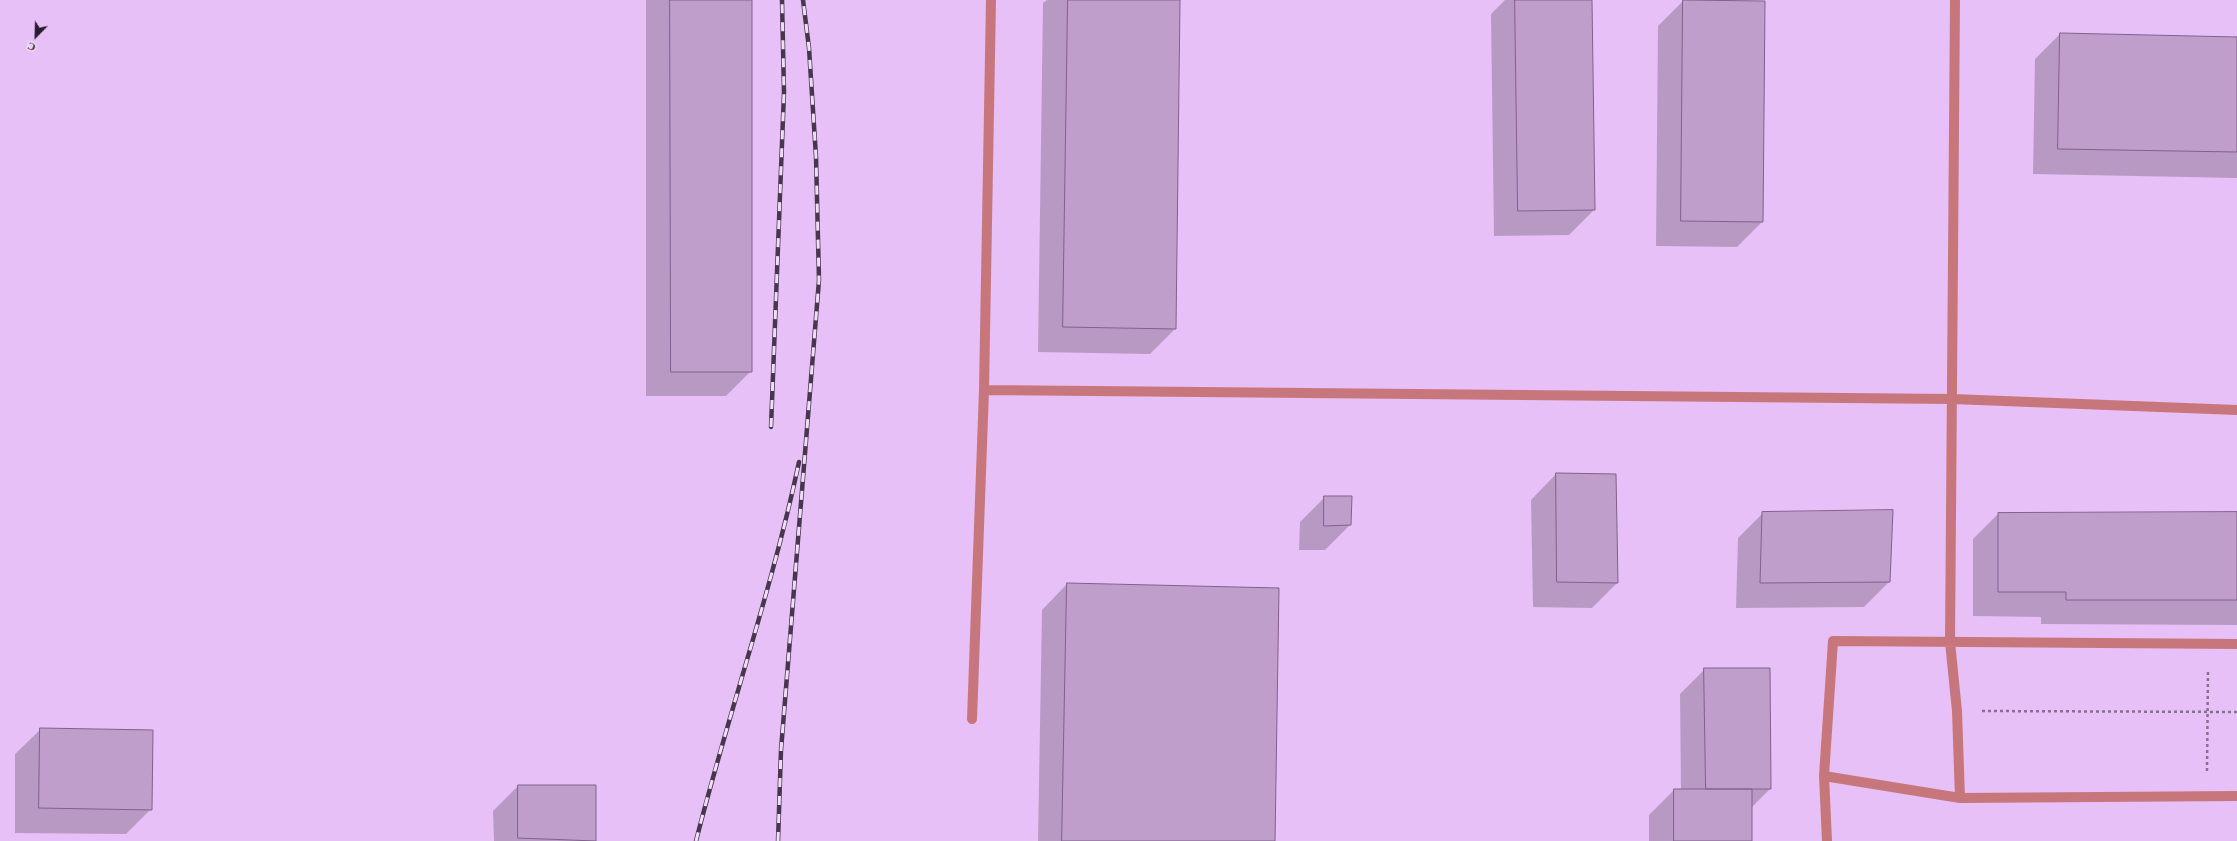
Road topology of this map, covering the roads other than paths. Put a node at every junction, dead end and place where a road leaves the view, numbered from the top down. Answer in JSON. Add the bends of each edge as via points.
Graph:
{"nodes":[{"id":1,"x":991,"y":0,"type":"edge"},
{"id":2,"x":1955,"y":0,"type":"edge"},
{"id":3,"x":984,"y":390,"type":"junction"},
{"id":4,"x":1952,"y":399,"type":"junction"},
{"id":5,"x":2237,"y":410,"type":"edge"},
{"id":6,"x":1950,"y":642,"type":"junction"},
{"id":7,"x":2237,"y":644,"type":"edge"},
{"id":8,"x":972,"y":719,"type":"dead end"},
{"id":9,"x":1824,"y":776,"type":"junction"},
{"id":10,"x":2237,"y":796,"type":"edge"},
{"id":11,"x":1960,"y":798,"type":"junction"},
{"id":12,"x":1827,"y":841,"type":"edge"}],
"edges":[{"from":1,"to":3,"type":"lane"},
{"from":2,"to":4,"type":"lane"},
{"from":3,"to":4,"type":"lane"},
{"from":3,"to":8,"type":"lane"},
{"from":4,"to":5,"type":"lane"},
{"from":4,"to":6,"type":"lane"},
{"from":6,"to":7,"type":"lane"},
{"from":6,"to":9,"type":"lane","via":[[1833,641]]},
{"from":6,"to":11,"type":"lane"},
{"from":9,"to":11,"type":"lane"},
{"from":9,"to":12,"type":"lane"},
{"from":10,"to":11,"type":"lane"}]}
